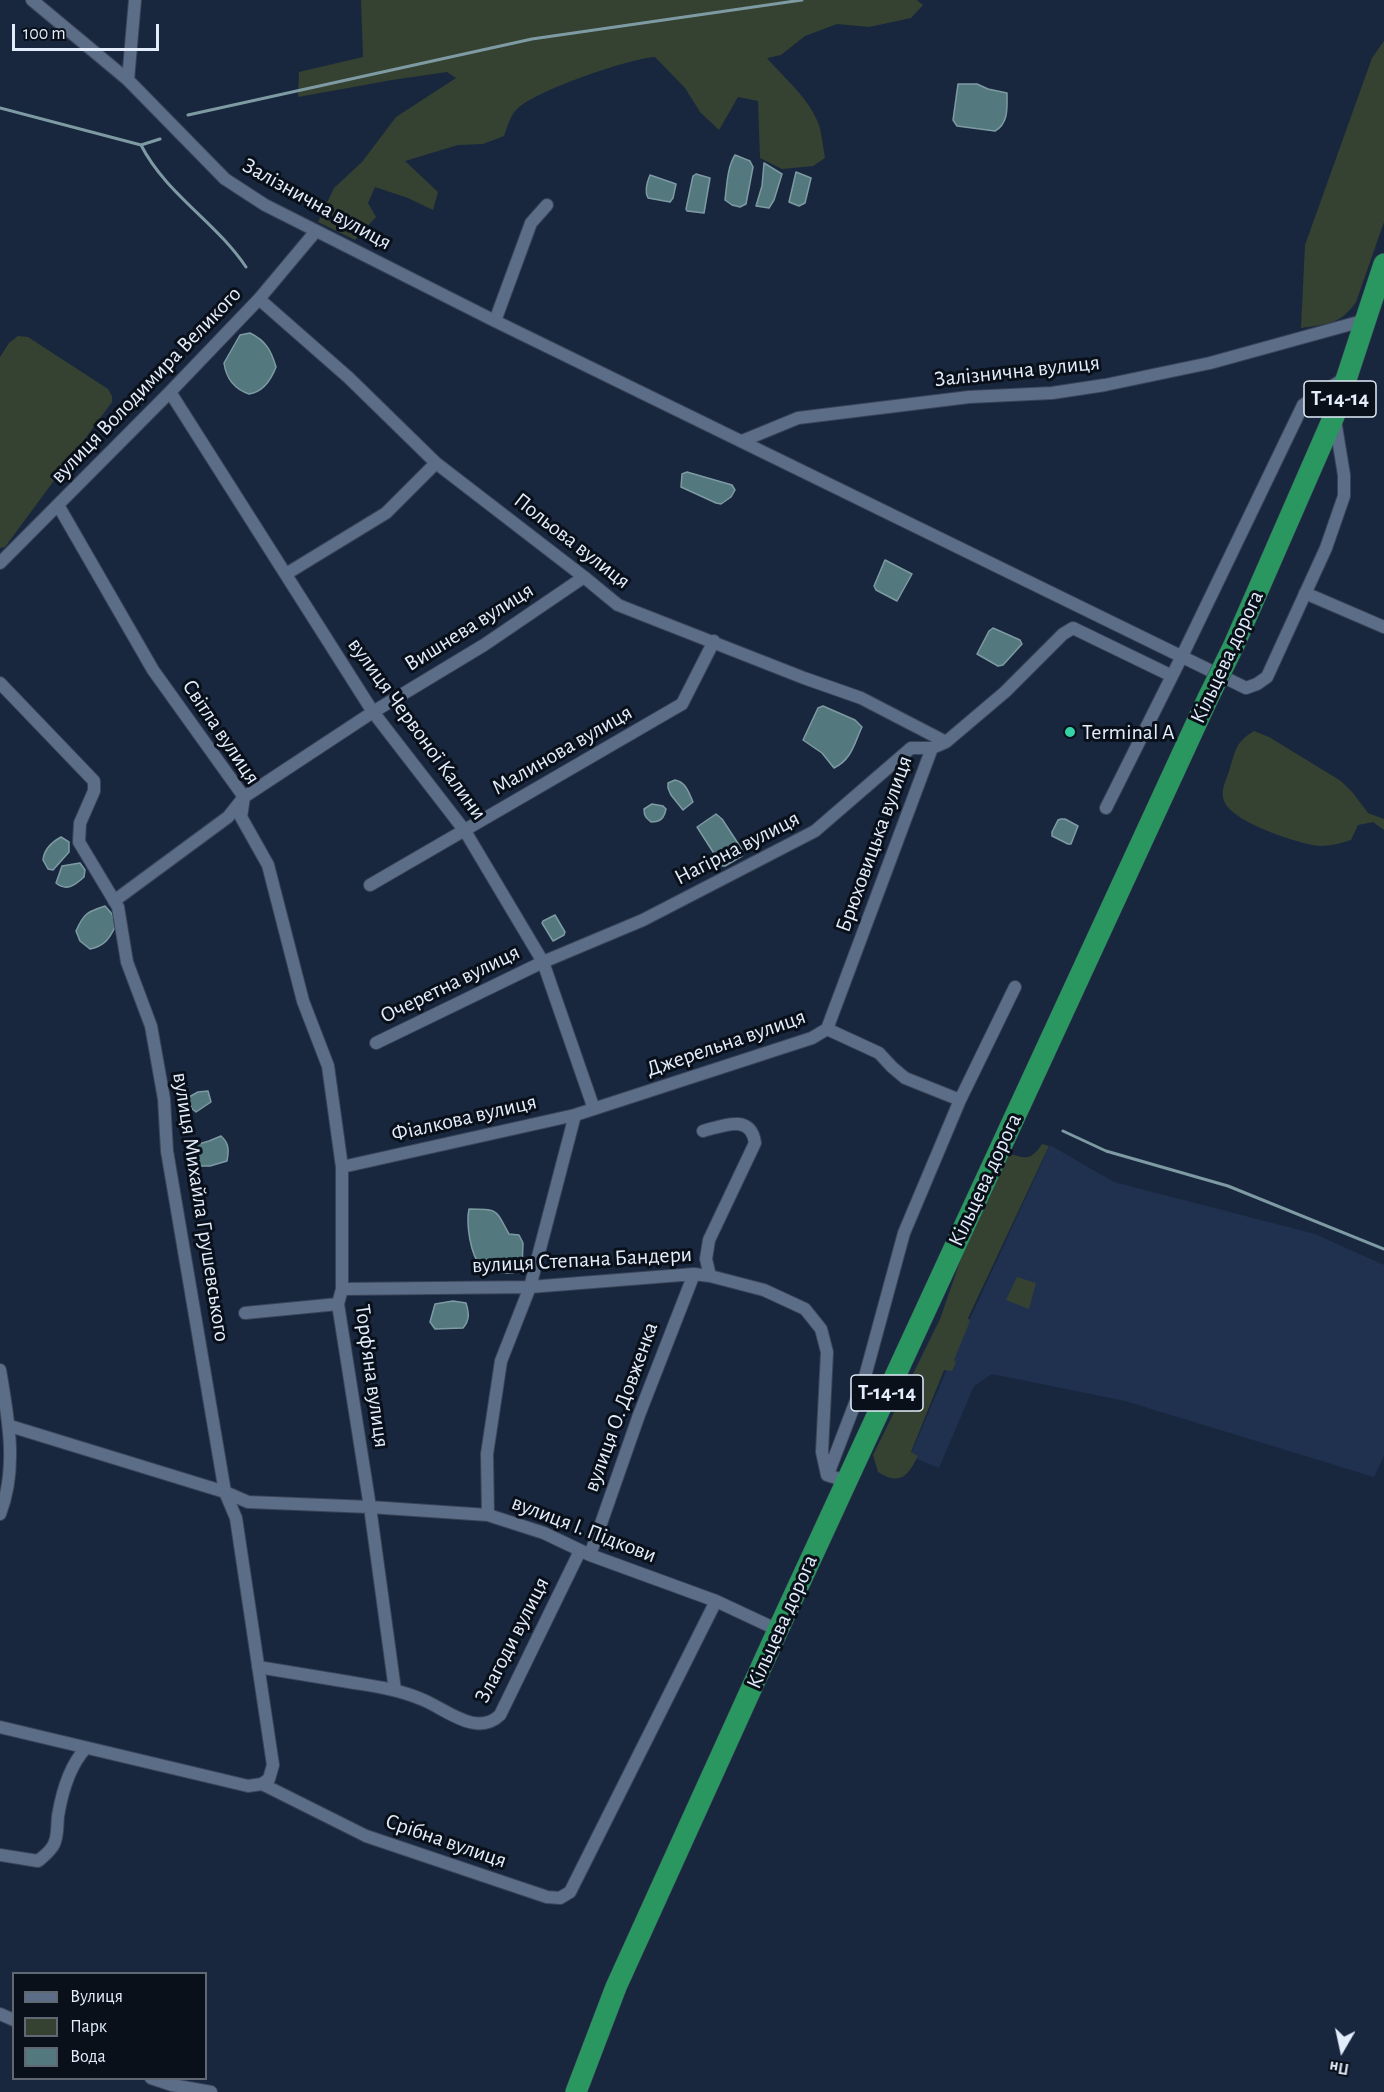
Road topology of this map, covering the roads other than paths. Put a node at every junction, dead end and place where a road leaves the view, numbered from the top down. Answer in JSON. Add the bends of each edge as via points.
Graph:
{"nodes":[{"id":1,"x":32,"y":0,"type":"edge"},
{"id":2,"x":135,"y":0,"type":"edge"},
{"id":3,"x":128,"y":80,"type":"junction"},
{"id":4,"x":547,"y":205,"type":"dead end"},
{"id":5,"x":316,"y":231,"type":"junction"},
{"id":6,"x":1384,"y":264,"type":"edge"},
{"id":7,"x":259,"y":299,"type":"junction"},
{"id":8,"x":1366,"y":320,"type":"junction"},
{"id":9,"x":495,"y":321,"type":"junction"},
{"id":10,"x":1348,"y":376,"type":"junction"},
{"id":11,"x":170,"y":392,"type":"junction"},
{"id":12,"x":1334,"y":416,"type":"junction"},
{"id":13,"x":742,"y":441,"type":"junction"},
{"id":14,"x":436,"y":463,"type":"junction"},
{"id":15,"x":58,"y":506,"type":"junction"},
{"id":16,"x":0,"y":563,"type":"edge"},
{"id":17,"x":286,"y":574,"type":"junction"},
{"id":18,"x":584,"y":577,"type":"junction"},
{"id":19,"x":1305,"y":593,"type":"junction"},
{"id":20,"x":1384,"y":627,"type":"edge"},
{"id":21,"x":714,"y":641,"type":"junction"},
{"id":22,"x":1182,"y":656,"type":"junction"},
{"id":23,"x":1172,"y":676,"type":"junction"},
{"id":24,"x":0,"y":683,"type":"edge"},
{"id":25,"x":373,"y":712,"type":"junction"},
{"id":26,"x":946,"y":742,"type":"junction"},
{"id":27,"x":932,"y":748,"type":"junction"},
{"id":28,"x":244,"y":797,"type":"junction"},
{"id":29,"x":1106,"y":808,"type":"dead end"},
{"id":30,"x":465,"y":831,"type":"junction"},
{"id":31,"x":370,"y":885,"type":"dead end"},
{"id":32,"x":114,"y":901,"type":"junction"},
{"id":33,"x":543,"y":963,"type":"junction"},
{"id":34,"x":1016,"y":987,"type":"dead end"},
{"id":35,"x":827,"y":1029,"type":"junction"},
{"id":36,"x":376,"y":1043,"type":"dead end"},
{"id":37,"x":328,"y":1066,"type":"joint"},
{"id":38,"x":960,"y":1100,"type":"junction"},
{"id":39,"x":594,"y":1109,"type":"junction"},
{"id":40,"x":574,"y":1115,"type":"junction"},
{"id":41,"x":703,"y":1131,"type":"dead end"},
{"id":42,"x":342,"y":1167,"type":"junction"},
{"id":43,"x":694,"y":1274,"type":"junction"},
{"id":44,"x":710,"y":1276,"type":"junction"},
{"id":45,"x":530,"y":1287,"type":"junction"},
{"id":46,"x":342,"y":1288,"type":"junction"},
{"id":47,"x":338,"y":1304,"type":"junction"},
{"id":48,"x":245,"y":1313,"type":"dead end"},
{"id":49,"x":0,"y":1370,"type":"edge"},
{"id":50,"x":10,"y":1426,"type":"junction"},
{"id":51,"x":836,"y":1478,"type":"junction"},
{"id":52,"x":225,"y":1492,"type":"junction"},
{"id":53,"x":370,"y":1507,"type":"junction"},
{"id":54,"x":0,"y":1514,"type":"edge"},
{"id":55,"x":488,"y":1515,"type":"junction"},
{"id":56,"x":585,"y":1553,"type":"junction"},
{"id":57,"x":716,"y":1601,"type":"junction"},
{"id":58,"x":778,"y":1630,"type":"junction"},
{"id":59,"x":258,"y":1667,"type":"junction"},
{"id":60,"x":395,"y":1690,"type":"junction"},
{"id":61,"x":0,"y":1727,"type":"edge"},
{"id":62,"x":86,"y":1749,"type":"junction"},
{"id":63,"x":262,"y":1784,"type":"junction"},
{"id":64,"x":0,"y":1855,"type":"edge"},
{"id":65,"x":155,"y":2080,"type":"edge"},
{"id":66,"x":212,"y":2092,"type":"edge"},
{"id":67,"x":576,"y":2092,"type":"edge"}],
"edges":[{"from":1,"to":3,"type":"street","name":"Залізнична вулиця"},
{"from":2,"to":3,"type":"street"},
{"from":3,"to":5,"type":"street","name":"Залізнична вулиця","via":[[225,179]]},
{"from":4,"to":9,"type":"street","via":[[531,223]]},
{"from":5,"to":7,"type":"street","name":"вулиця Володимира Великого"},
{"from":5,"to":9,"type":"street","name":"Залізнична вулиця"},
{"from":6,"to":8,"type":"highway","name":"Кільцева дорога","number":"Т-14-14"},
{"from":7,"to":11,"type":"street","name":"вулиця Володимира Великого"},
{"from":7,"to":14,"type":"street","name":"Польова вулиця","via":[[349,378]]},
{"from":8,"to":10,"type":"highway","name":"Кільцева дорога","number":"Т-14-14"},
{"from":8,"to":13,"type":"street","name":"Залізнична вулиця","via":[[1210,363],[1105,384],[1052,393],[969,397],[798,418]]},
{"from":9,"to":13,"type":"street","name":"Залізнична вулиця"},
{"from":10,"to":12,"type":"highway","name":"Кільцева дорога","number":"Т-14-14"},
{"from":10,"to":22,"type":"street","via":[[1303,405]]},
{"from":11,"to":15,"type":"street","name":"вулиця Володимира Великого"},
{"from":11,"to":17,"type":"street","name":"вулиця Червоної Калини"},
{"from":12,"to":19,"type":"street","name":"Залізнична вулиця","via":[[1344,496]]},
{"from":12,"to":51,"type":"highway","name":"Кільцева дорога","number":"Т-14-14","bridge":true,"via":[[1234,645]]},
{"from":13,"to":22,"type":"street","name":"Залізнична вулиця"},
{"from":14,"to":17,"type":"street","via":[[386,513]]},
{"from":14,"to":18,"type":"street","name":"Польова вулиця"},
{"from":15,"to":16,"type":"street","name":"вулиця Володимира Великого"},
{"from":15,"to":28,"type":"street","name":"Світла вулиця","via":[[153,670]]},
{"from":17,"to":25,"type":"street","name":"вулиця Червоної Калини"},
{"from":18,"to":21,"type":"street","name":"Польова вулиця","via":[[618,605]]},
{"from":18,"to":25,"type":"street","name":"Вишнева вулиця","via":[[484,645]]},
{"from":19,"to":20,"type":"street"},
{"from":19,"to":22,"type":"street","name":"Залізнична вулиця","via":[[1267,677],[1257,684],[1246,688]]},
{"from":21,"to":26,"type":"street","name":"Польова вулиця","via":[[871,702]]},
{"from":21,"to":30,"type":"street","name":"Малинова вулиця","via":[[682,704]]},
{"from":22,"to":23,"type":"street"},
{"from":23,"to":26,"type":"street","name":"Брюховицька вулиця","via":[[1073,628]]},
{"from":23,"to":29,"type":"street"},
{"from":24,"to":32,"type":"street","name":"вулиця Михайла Грушевського","via":[[94,781],[94,791],[80,824],[79,842]]},
{"from":25,"to":28,"type":"street","name":"Вишнева вулиця"},
{"from":25,"to":30,"type":"street","name":"вулиця Червоної Калини"},
{"from":26,"to":27,"type":"street","name":"Брюховицька вулиця"},
{"from":27,"to":33,"type":"street","name":"Нагірна вулиця","via":[[911,748],[815,831],[643,920]]},
{"from":27,"to":35,"type":"street","name":"Брюховицька вулиця"},
{"from":28,"to":32,"type":"street","name":"Вишнева вулиця","via":[[228,817]]},
{"from":28,"to":37,"type":"street","name":"Світла вулиця","via":[[241,817],[268,865],[303,1001]]},
{"from":30,"to":31,"type":"street","name":"Малинова вулиця"},
{"from":30,"to":33,"type":"street","name":"вулиця Червоної Калини"},
{"from":32,"to":52,"type":"street","name":"вулиця Михайла Грушевського","via":[[127,962],[151,1026],[165,1099],[167,1151]]},
{"from":33,"to":36,"type":"street","name":"Очеретна вулиця"},
{"from":33,"to":39,"type":"street","name":"вулиця Червоної Калини"},
{"from":34,"to":38,"type":"street"},
{"from":35,"to":38,"type":"street","name":"Джерельна вулиця","via":[[879,1053],[905,1078]]},
{"from":35,"to":39,"type":"street","name":"Джерельна вулиця","via":[[812,1038]]},
{"from":37,"to":42,"type":"street","name":"Торф'яна вулиця"},
{"from":38,"to":51,"type":"street","via":[[904,1233]]},
{"from":39,"to":40,"type":"street","name":"Фіалкова вулиця"},
{"from":40,"to":42,"type":"street","name":"Фіалкова вулиця"},
{"from":40,"to":45,"type":"street"},
{"from":41,"to":44,"type":"street","via":[[739,1123],[747,1126],[756,1143],[709,1240],[706,1259]]},
{"from":42,"to":46,"type":"street","name":"Торф'яна вулиця"},
{"from":43,"to":44,"type":"street","name":"вулиця Степана Бандери"},
{"from":43,"to":45,"type":"street","name":"вулиця Степана Бандери"},
{"from":43,"to":56,"type":"street","name":"вулиця О. Довженка"},
{"from":44,"to":51,"type":"street","name":"вулиця Степана Бандери","via":[[764,1290],[805,1309],[821,1329],[827,1352],[822,1452]]},
{"from":45,"to":46,"type":"street","name":"вулиця Степана Бандери"},
{"from":45,"to":55,"type":"street","via":[[501,1360],[487,1454]]},
{"from":46,"to":47,"type":"street","name":"Торф'яна вулиця"},
{"from":47,"to":48,"type":"street"},
{"from":47,"to":53,"type":"street","name":"Торф'яна вулиця"},
{"from":49,"to":50,"type":"street"},
{"from":50,"to":52,"type":"street","name":"вулиця І. Підкови"},
{"from":50,"to":54,"type":"street","via":[[6,1499]]},
{"from":51,"to":58,"type":"highway","name":"Кільцева дорога","number":"Т-14-14"},
{"from":52,"to":53,"type":"street","name":"вулиця І. Підкови","via":[[248,1502]]},
{"from":52,"to":59,"type":"street","name":"вулиця Михайла Грушевського","via":[[236,1518]]},
{"from":53,"to":55,"type":"street","name":"вулиця І. Підкови"},
{"from":53,"to":60,"type":"street","name":"Торф'яна вулиця"},
{"from":55,"to":56,"type":"street","name":"вулиця І. Підкови","via":[[544,1533]]},
{"from":56,"to":57,"type":"street","name":"вулиця І. Підкови"},
{"from":56,"to":60,"type":"street","name":"Злагоди вулиця","via":[[493,1722],[471,1723]]},
{"from":57,"to":58,"type":"street","name":"вулиця І. Підкови"},
{"from":57,"to":63,"type":"street","name":"Срібна вулиця","via":[[570,1892],[560,1899],[366,1836]]},
{"from":58,"to":67,"type":"highway","name":"Кільцева дорога","number":"Т-14-14","via":[[616,1987]]},
{"from":59,"to":60,"type":"street","name":"Злагоди вулиця"},
{"from":59,"to":63,"type":"street","name":"вулиця Михайла Грушевського","via":[[273,1765]]},
{"from":61,"to":62,"type":"street","name":"Срібна вулиця"},
{"from":62,"to":63,"type":"street","name":"Срібна вулиця","via":[[248,1786]]},
{"from":62,"to":64,"type":"street","via":[[68,1776],[50,1851],[38,1861]]},
{"from":65,"to":66,"type":"street"}]}
